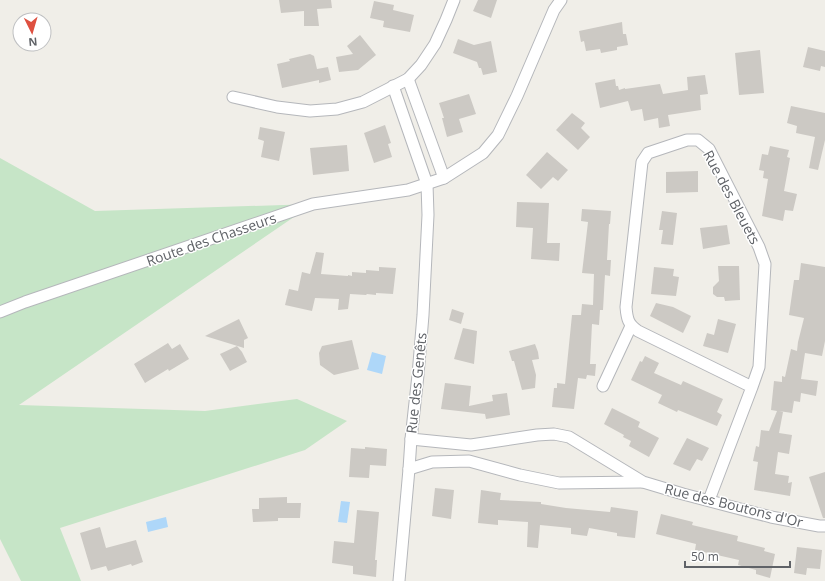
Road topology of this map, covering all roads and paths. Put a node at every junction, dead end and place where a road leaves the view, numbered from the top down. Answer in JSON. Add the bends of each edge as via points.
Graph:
{"nodes":[{"id":1,"x":454,"y":0,"type":"edge"},
{"id":2,"x":561,"y":0,"type":"edge"},
{"id":3,"x":408,"y":79,"type":"junction"},
{"id":4,"x":393,"y":86,"type":"junction"},
{"id":5,"x":233,"y":97,"type":"dead end"},
{"id":6,"x":444,"y":178,"type":"junction"},
{"id":7,"x":427,"y":184,"type":"junction"},
{"id":8,"x":0,"y":312,"type":"edge"},
{"id":9,"x":631,"y":326,"type":"junction"},
{"id":10,"x":603,"y":386,"type":"dead end"},
{"id":11,"x":752,"y":387,"type":"junction"},
{"id":12,"x":411,"y":439,"type":"junction"},
{"id":13,"x":471,"y":445,"type":"junction"},
{"id":14,"x":468,"y":461,"type":"junction"},
{"id":15,"x":409,"y":469,"type":"junction"},
{"id":16,"x":643,"y":482,"type":"junction"},
{"id":17,"x":709,"y":500,"type":"junction"},
{"id":18,"x":825,"y":526,"type":"edge"},
{"id":19,"x":399,"y":581,"type":"edge"}],
"edges":[{"from":1,"to":3,"type":"street","via":[[435,44]]},
{"from":2,"to":6,"type":"street","name":"Route des Chasseurs","via":[[554,10],[498,135],[483,153]]},
{"from":3,"to":4,"type":"street"},
{"from":3,"to":6,"type":"street"},
{"from":4,"to":5,"type":"street","via":[[363,102],[337,109],[310,111]]},
{"from":4,"to":7,"type":"street"},
{"from":6,"to":7,"type":"street","name":"Route des Chasseurs"},
{"from":7,"to":8,"type":"street","name":"Route des Chasseurs","via":[[408,190],[313,204]]},
{"from":7,"to":12,"type":"street","name":"Rue des Genêts","via":[[423,316]]},
{"from":9,"to":10,"type":"street"},
{"from":9,"to":11,"type":"street"},
{"from":9,"to":11,"type":"street","name":"Rue des Bleuets","via":[[626,308],[642,162],[648,153],[687,140],[698,140],[709,149],[759,247],[765,264],[759,368]]},
{"from":11,"to":17,"type":"street","name":"Rue des Bleuets"},
{"from":12,"to":13,"type":"street","name":"Rue des Boutons d'Or"},
{"from":12,"to":15,"type":"street","name":"Rue des Genêts"},
{"from":13,"to":14,"type":"street"},
{"from":13,"to":16,"type":"street","name":"Rue des Boutons d'Or","via":[[537,435],[554,434],[569,437]]},
{"from":14,"to":15,"type":"street","name":"Rue des Boutons d'Or","via":[[432,462]]},
{"from":14,"to":16,"type":"street","name":"Rue des Boutons d'Or","via":[[520,476],[559,483]]},
{"from":15,"to":19,"type":"street","name":"Rue des Genêts"},
{"from":16,"to":17,"type":"street","name":"Rue des Boutons d'Or"},
{"from":17,"to":18,"type":"street","name":"Rue des Boutons d'Or","via":[[771,517]]}]}
